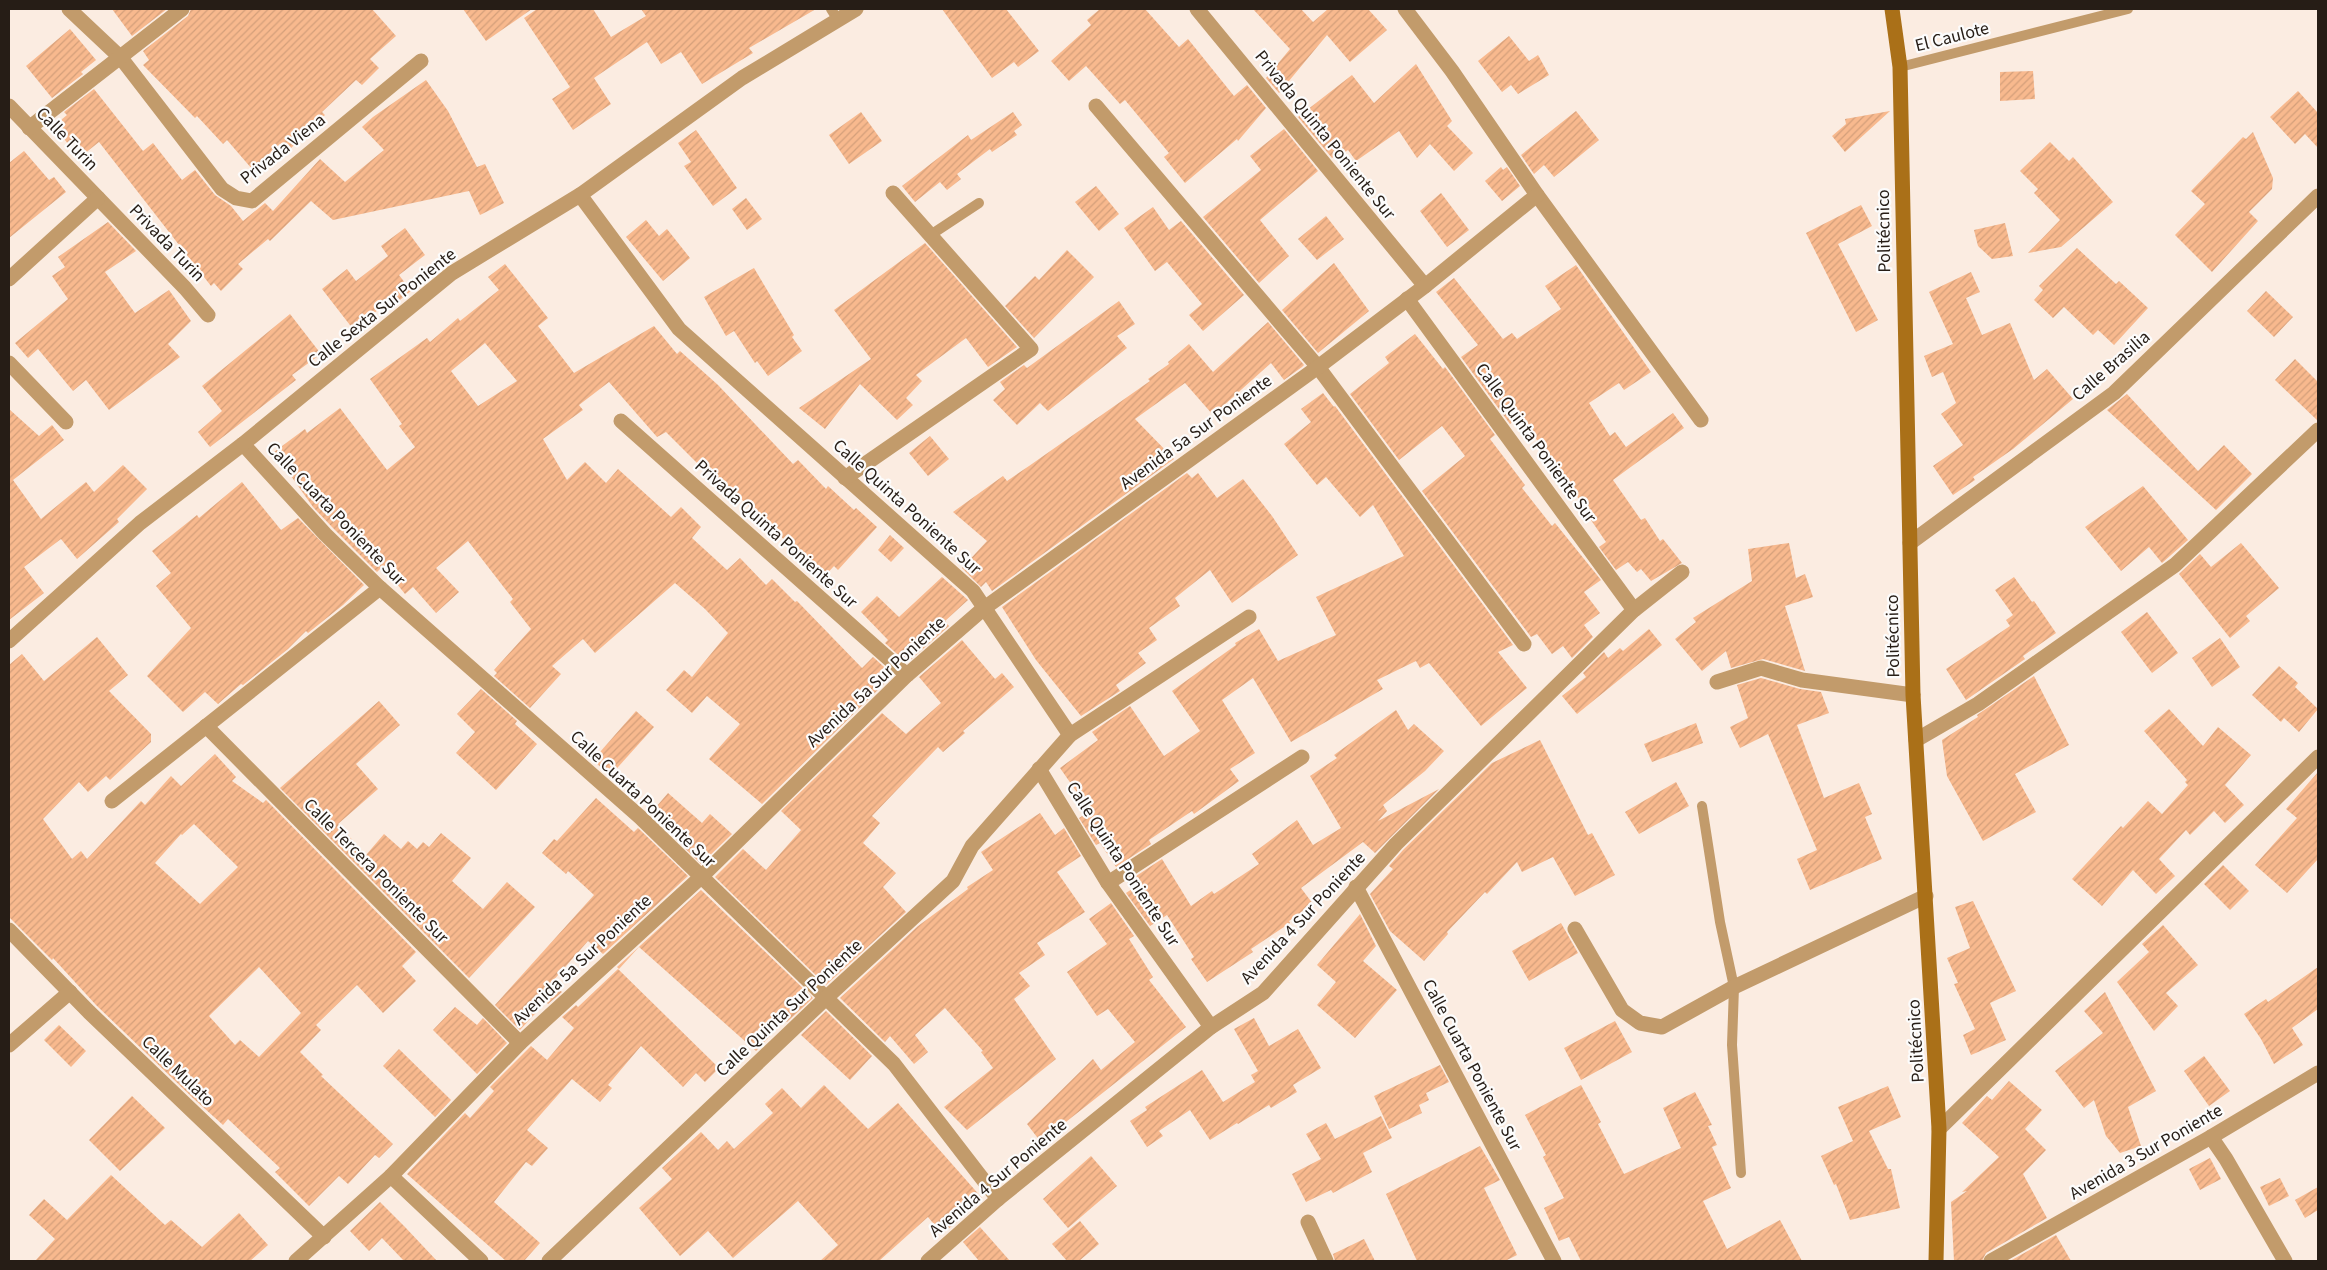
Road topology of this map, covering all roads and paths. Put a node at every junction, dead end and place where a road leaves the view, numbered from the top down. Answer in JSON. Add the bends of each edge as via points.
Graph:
{"nodes":[{"id":1,"x":69,"y":9,"type":"edge"},
{"id":2,"x":182,"y":9,"type":"edge"},
{"id":3,"x":856,"y":9,"type":"edge"},
{"id":4,"x":1197,"y":9,"type":"edge"},
{"id":5,"x":1405,"y":9,"type":"edge"},
{"id":6,"x":1892,"y":9,"type":"edge"},
{"id":7,"x":2128,"y":9,"type":"edge"},
{"id":8,"x":834,"y":14,"type":"edge"},
{"id":9,"x":120,"y":58,"type":"junction"},
{"id":10,"x":421,"y":60,"type":"dead end"},
{"id":11,"x":1900,"y":67,"type":"junction"},
{"id":12,"x":9,"y":106,"type":"edge"},
{"id":13,"x":1096,"y":106,"type":"dead end"},
{"id":14,"x":29,"y":128,"type":"junction"},
{"id":15,"x":893,"y":193,"type":"dead end"},
{"id":16,"x":580,"y":195,"type":"junction"},
{"id":17,"x":1536,"y":195,"type":"junction"},
{"id":18,"x":2318,"y":196,"type":"edge"},
{"id":19,"x":98,"y":198,"type":"junction"},
{"id":20,"x":978,"y":202,"type":"dead end"},
{"id":21,"x":930,"y":236,"type":"junction"},
{"id":22,"x":10,"y":274,"type":"edge"},
{"id":23,"x":1425,"y":286,"type":"junction"},
{"id":24,"x":1407,"y":299,"type":"junction"},
{"id":25,"x":208,"y":315,"type":"dead end"},
{"id":26,"x":9,"y":363,"type":"edge"},
{"id":27,"x":1318,"y":367,"type":"junction"},
{"id":28,"x":1701,"y":420,"type":"dead end"},
{"id":29,"x":621,"y":421,"type":"dead end"},
{"id":30,"x":66,"y":422,"type":"dead end"},
{"id":31,"x":2318,"y":430,"type":"edge"},
{"id":32,"x":243,"y":444,"type":"junction"},
{"id":33,"x":845,"y":478,"type":"junction"},
{"id":34,"x":1910,"y":543,"type":"junction"},
{"id":35,"x":1682,"y":572,"type":"dead end"},
{"id":36,"x":380,"y":588,"type":"junction"},
{"id":37,"x":983,"y":609,"type":"junction"},
{"id":38,"x":1634,"y":610,"type":"junction"},
{"id":39,"x":1249,"y":617,"type":"dead end"},
{"id":40,"x":9,"y":641,"type":"edge"},
{"id":41,"x":1524,"y":644,"type":"dead end"},
{"id":42,"x":907,"y":674,"type":"junction"},
{"id":43,"x":1718,"y":682,"type":"dead end"},
{"id":44,"x":1913,"y":695,"type":"junction"},
{"id":45,"x":206,"y":726,"type":"junction"},
{"id":46,"x":1070,"y":735,"type":"junction"},
{"id":47,"x":1916,"y":740,"type":"junction"},
{"id":48,"x":1302,"y":757,"type":"dead end"},
{"id":49,"x":2318,"y":757,"type":"edge"},
{"id":50,"x":1039,"y":769,"type":"junction"},
{"id":51,"x":112,"y":801,"type":"dead end"},
{"id":52,"x":1702,"y":806,"type":"dead end"},
{"id":53,"x":700,"y":877,"type":"junction"},
{"id":54,"x":1108,"y":883,"type":"junction"},
{"id":55,"x":1356,"y":887,"type":"junction"},
{"id":56,"x":1926,"y":896,"type":"junction"},
{"id":57,"x":1574,"y":929,"type":"dead end"},
{"id":58,"x":9,"y":930,"type":"edge"},
{"id":59,"x":1734,"y":987,"type":"junction"},
{"id":60,"x":70,"y":992,"type":"junction"},
{"id":61,"x":827,"y":997,"type":"junction"},
{"id":62,"x":1211,"y":1026,"type":"junction"},
{"id":63,"x":520,"y":1042,"type":"junction"},
{"id":64,"x":9,"y":1044,"type":"edge"},
{"id":65,"x":2318,"y":1073,"type":"edge"},
{"id":66,"x":1939,"y":1129,"type":"junction"},
{"id":67,"x":2211,"y":1137,"type":"junction"},
{"id":68,"x":1741,"y":1173,"type":"dead end"},
{"id":69,"x":392,"y":1176,"type":"junction"},
{"id":70,"x":998,"y":1199,"type":"junction"},
{"id":71,"x":1308,"y":1222,"type":"dead end"},
{"id":72,"x":324,"y":1237,"type":"junction"},
{"id":73,"x":296,"y":1261,"type":"edge"},
{"id":74,"x":480,"y":1261,"type":"edge"},
{"id":75,"x":550,"y":1261,"type":"edge"},
{"id":76,"x":928,"y":1261,"type":"edge"},
{"id":77,"x":1326,"y":1261,"type":"edge"},
{"id":78,"x":1554,"y":1261,"type":"edge"},
{"id":79,"x":1936,"y":1261,"type":"edge"},
{"id":80,"x":1991,"y":1261,"type":"edge"},
{"id":81,"x":2285,"y":1261,"type":"edge"}],
"edges":[{"from":1,"to":9,"type":"street"},
{"from":2,"to":9,"type":"street"},
{"from":3,"to":8,"type":"street","name":"Calle Sexta Sur Poniente"},
{"from":4,"to":23,"type":"street","name":"Privada Quinta Poniente Sur"},
{"from":5,"to":17,"type":"street","via":[[1452,71]]},
{"from":6,"to":11,"type":"street","name":"Politécnico"},
{"from":7,"to":11,"type":"lane","name":"El Caulote"},
{"from":8,"to":16,"type":"street","name":"Calle Sexta Sur Poniente"},
{"from":9,"to":10,"type":"street","name":"Privada Viena","via":[[222,188],[236,198],[252,202]]},
{"from":9,"to":14,"type":"street"},
{"from":11,"to":34,"type":"street","name":"Politécnico"},
{"from":12,"to":14,"type":"street","name":"Calle Turin"},
{"from":13,"to":27,"type":"street"},
{"from":14,"to":19,"type":"street","name":"Calle Turin"},
{"from":15,"to":21,"type":"street"},
{"from":16,"to":32,"type":"street","name":"Calle Sexta Sur Poniente","via":[[452,273]]},
{"from":16,"to":33,"type":"street","name":"Calle Quinta Poniente Sur","via":[[679,329]]},
{"from":17,"to":23,"type":"street","name":"Avenida 5a Sur Poniente"},
{"from":17,"to":28,"type":"street"},
{"from":18,"to":34,"type":"street","name":"Calle Brasilia","via":[[2114,393]]},
{"from":19,"to":22,"type":"street"},
{"from":19,"to":25,"type":"street","name":"Privada Turin"},
{"from":20,"to":21,"type":"lane"},
{"from":21,"to":33,"type":"street","via":[[1031,349]]},
{"from":23,"to":24,"type":"street","name":"Avenida 5a Sur Poniente"},
{"from":24,"to":27,"type":"street","name":"Avenida 5a Sur Poniente"},
{"from":24,"to":38,"type":"street","name":"Calle Quinta Poniente Sur"},
{"from":26,"to":30,"type":"street"},
{"from":27,"to":37,"type":"street","name":"Avenida 5a Sur Poniente"},
{"from":27,"to":41,"type":"street"},
{"from":29,"to":42,"type":"street","name":"Privada Quinta Poniente Sur"},
{"from":31,"to":47,"type":"street","via":[[2175,565],[1978,704]]},
{"from":32,"to":36,"type":"street","name":"Calle Cuarta Poniente Sur","via":[[325,534]]},
{"from":32,"to":40,"type":"street","name":"Calle Sexta Sur Poniente","via":[[140,524]]},
{"from":33,"to":37,"type":"street","name":"Calle Quinta Poniente Sur","via":[[973,591]]},
{"from":34,"to":44,"type":"street","name":"Politécnico"},
{"from":35,"to":38,"type":"street","name":"Avenida 4 Sur Poniente"},
{"from":36,"to":45,"type":"street"},
{"from":36,"to":53,"type":"street","name":"Calle Cuarta Poniente Sur","via":[[640,818]]},
{"from":37,"to":42,"type":"street","name":"Avenida 5a Sur Poniente"},
{"from":37,"to":46,"type":"street","name":"Calle Quinta Poniente Sur"},
{"from":38,"to":55,"type":"street","name":"Avenida 4 Sur Poniente"},
{"from":39,"to":46,"type":"street"},
{"from":42,"to":53,"type":"street","name":"Avenida 5a Sur Poniente"},
{"from":43,"to":44,"type":"street","via":[[1761,668],[1802,680]]},
{"from":44,"to":47,"type":"street","name":"Politécnico"},
{"from":45,"to":51,"type":"street"},
{"from":45,"to":63,"type":"street","name":"Calle Tercera Poniente Sur"},
{"from":46,"to":50,"type":"street"},
{"from":47,"to":56,"type":"street","name":"Politécnico"},
{"from":48,"to":54,"type":"street"},
{"from":49,"to":66,"type":"street"},
{"from":50,"to":54,"type":"street","name":"Calle Quinta Poniente Sur"},
{"from":50,"to":61,"type":"street","name":"Calle Quinta Sur Poniente","via":[[972,846],[953,881]]},
{"from":52,"to":59,"type":"lane"},
{"from":53,"to":61,"type":"street","name":"Calle Cuarta Poniente Sur"},
{"from":53,"to":63,"type":"street","name":"Avenida 5a Sur Poniente"},
{"from":54,"to":62,"type":"street","name":"Calle Quinta Poniente Sur"},
{"from":55,"to":62,"type":"street","name":"Avenida 4 Sur Poniente","via":[[1263,993]]},
{"from":55,"to":78,"type":"street","name":"Calle Cuarta Poniente Sur"},
{"from":56,"to":59,"type":"street"},
{"from":56,"to":66,"type":"street","name":"Politécnico"},
{"from":57,"to":59,"type":"street","via":[[1622,1010],[1640,1023],[1662,1027]]},
{"from":58,"to":60,"type":"street","name":"Calle Mulato"},
{"from":59,"to":68,"type":"lane","via":[[1732,1045]]},
{"from":60,"to":64,"type":"street"},
{"from":60,"to":72,"type":"street","name":"Calle Mulato"},
{"from":61,"to":70,"type":"street","name":"Calle Cuarta Poniente Sur","via":[[894,1064]]},
{"from":61,"to":75,"type":"street","name":"Calle Quinta Sur Poniente"},
{"from":62,"to":70,"type":"street","name":"Avenida 4 Sur Poniente"},
{"from":63,"to":69,"type":"street","name":"Avenida 5a Sur Poniente"},
{"from":65,"to":67,"type":"street","name":"Avenida 3 Sur Poniente"},
{"from":66,"to":79,"type":"street","name":"Politécnico"},
{"from":67,"to":80,"type":"street","name":"Avenida 3 Sur Poniente"},
{"from":67,"to":81,"type":"street"},
{"from":69,"to":72,"type":"street","name":"Avenida 5a Sur Poniente"},
{"from":69,"to":74,"type":"street"},
{"from":70,"to":76,"type":"street","name":"Avenida 4 Sur Poniente"},
{"from":71,"to":77,"type":"street"},
{"from":72,"to":73,"type":"street","name":"Avenida 5a Sur Poniente"}]}
